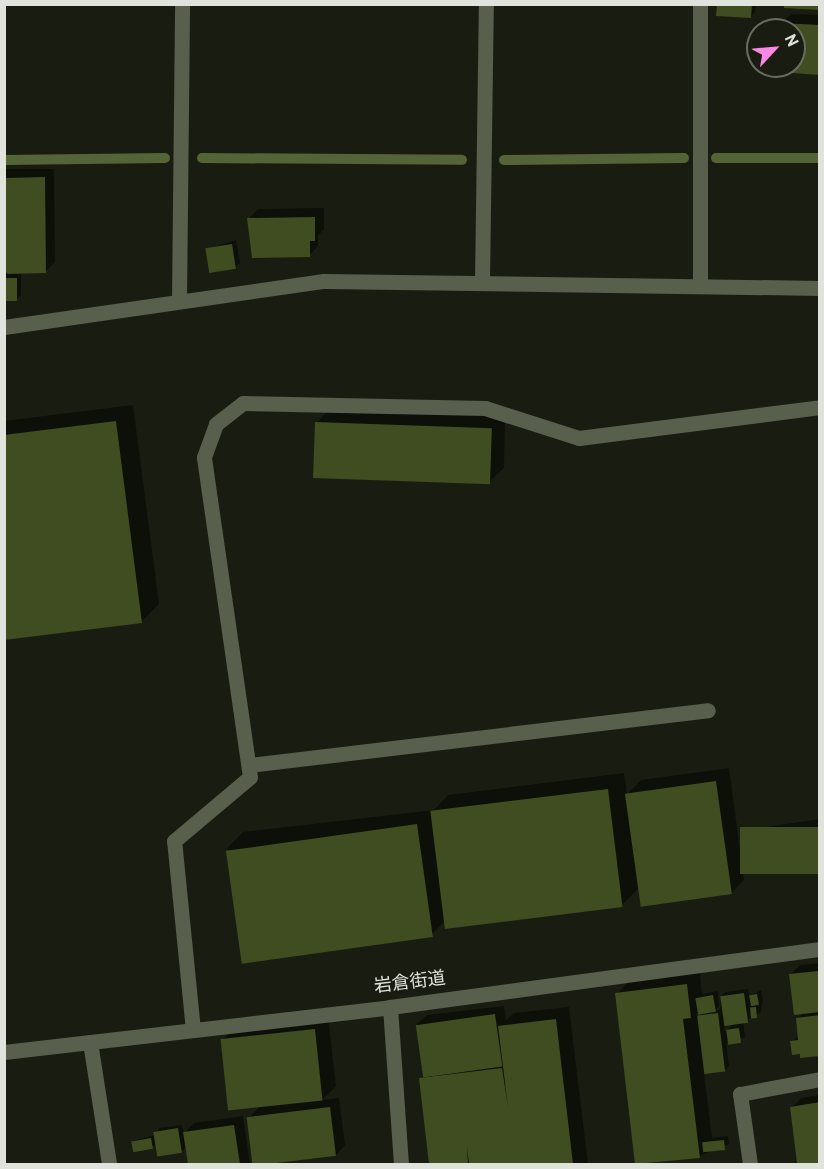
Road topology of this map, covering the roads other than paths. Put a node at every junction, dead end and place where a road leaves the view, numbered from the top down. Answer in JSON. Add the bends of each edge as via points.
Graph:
{"nodes":[{"id":1,"x":182,"y":4,"type":"edge"},
{"id":2,"x":486,"y":4,"type":"edge"},
{"id":3,"x":700,"y":4,"type":"edge"},
{"id":4,"x":482,"y":281,"type":"junction"},
{"id":5,"x":700,"y":285,"type":"junction"},
{"id":6,"x":819,"y":288,"type":"edge"},
{"id":7,"x":179,"y":300,"type":"junction"},
{"id":8,"x":4,"y":327,"type":"edge"},
{"id":9,"x":819,"y":407,"type":"edge"},
{"id":10,"x":708,"y":710,"type":"dead end"},
{"id":11,"x":249,"y":765,"type":"junction"},
{"id":12,"x":819,"y":949,"type":"edge"},
{"id":13,"x":390,"y":1007,"type":"junction"},
{"id":14,"x":193,"y":1030,"type":"junction"},
{"id":15,"x":90,"y":1042,"type":"junction"},
{"id":16,"x":4,"y":1052,"type":"edge"},
{"id":17,"x":819,"y":1079,"type":"edge"},
{"id":18,"x":109,"y":1164,"type":"edge"},
{"id":19,"x":401,"y":1164,"type":"edge"},
{"id":20,"x":750,"y":1164,"type":"edge"}],
"edges":[{"from":1,"to":7,"type":"street"},
{"from":2,"to":4,"type":"street"},
{"from":3,"to":5,"type":"street"},
{"from":4,"to":5,"type":"street"},
{"from":4,"to":7,"type":"street","via":[[324,281]]},
{"from":5,"to":6,"type":"street"},
{"from":7,"to":8,"type":"street"},
{"from":9,"to":11,"type":"street","via":[[579,438],[485,408],[243,404],[216,424],[204,456]]},
{"from":10,"to":11,"type":"street"},
{"from":11,"to":14,"type":"street","via":[[250,777],[174,841]]},
{"from":12,"to":13,"type":"street","name":"岩倉街道"},
{"from":13,"to":14,"type":"street","name":"岩倉街道"},
{"from":13,"to":19,"type":"street"},
{"from":14,"to":15,"type":"street","name":"岩倉街道"},
{"from":15,"to":16,"type":"street","name":"岩倉街道"},
{"from":15,"to":18,"type":"street"},
{"from":17,"to":20,"type":"street","via":[[740,1094]]}]}
